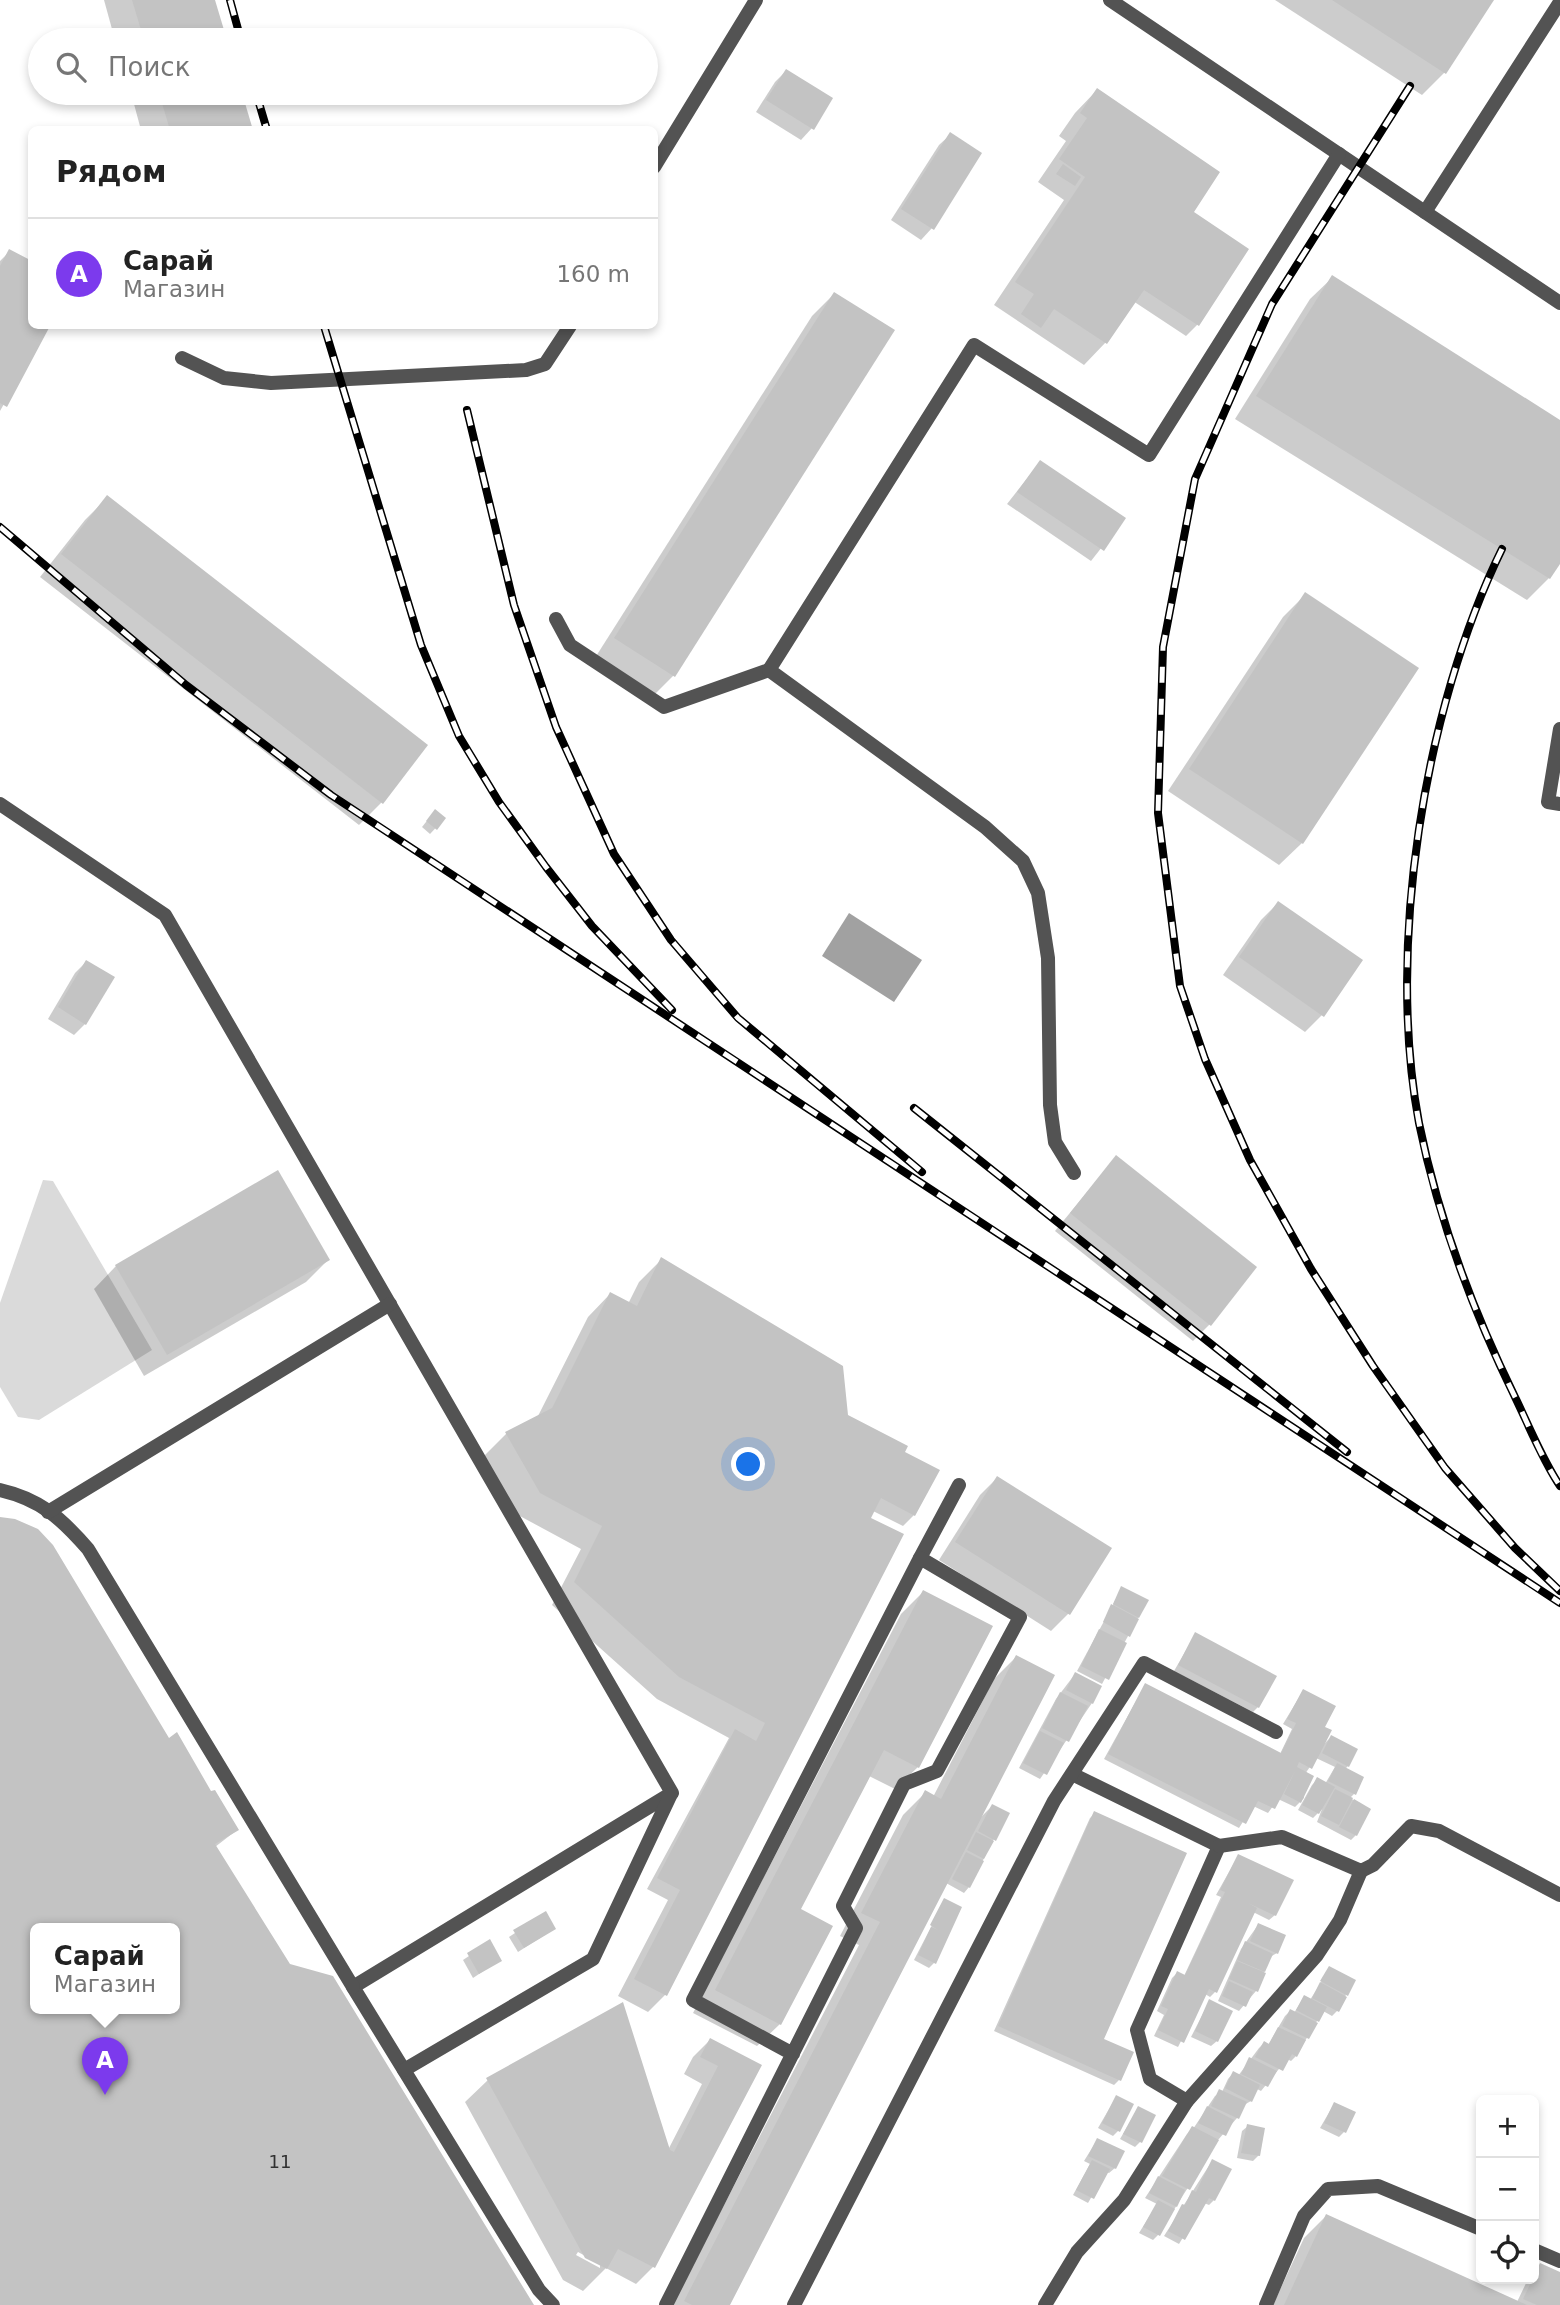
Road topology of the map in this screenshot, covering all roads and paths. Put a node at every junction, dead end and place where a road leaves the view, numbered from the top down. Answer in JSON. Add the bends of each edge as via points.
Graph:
{"nodes":[{"id":1,"x":756,"y":0,"type":"edge"},
{"id":2,"x":1110,"y":0,"type":"edge"},
{"id":3,"x":1560,"y":2,"type":"edge"},
{"id":4,"x":1339,"y":154,"type":"junction"},
{"id":5,"x":658,"y":160,"type":"edge"},
{"id":6,"x":1425,"y":212,"type":"junction"},
{"id":7,"x":1560,"y":303,"type":"edge"},
{"id":8,"x":568,"y":329,"type":"edge"},
{"id":9,"x":182,"y":358,"type":"dead end"},
{"id":10,"x":556,"y":619,"type":"dead end"},
{"id":11,"x":769,"y":670,"type":"junction"},
{"id":12,"x":1560,"y":729,"type":"edge"},
{"id":13,"x":0,"y":804,"type":"edge"},
{"id":14,"x":1560,"y":804,"type":"edge"},
{"id":15,"x":1074,"y":1173,"type":"dead end"},
{"id":16,"x":390,"y":1304,"type":"junction"},
{"id":17,"x":959,"y":1485,"type":"dead end"},
{"id":18,"x":0,"y":1490,"type":"edge"},
{"id":19,"x":48,"y":1512,"type":"junction"},
{"id":20,"x":920,"y":1558,"type":"junction"},
{"id":21,"x":1276,"y":1732,"type":"dead end"},
{"id":22,"x":1072,"y":1774,"type":"junction"},
{"id":23,"x":672,"y":1793,"type":"junction"},
{"id":24,"x":1219,"y":1846,"type":"junction"},
{"id":25,"x":1361,"y":1871,"type":"junction"},
{"id":26,"x":1560,"y":1895,"type":"edge"},
{"id":27,"x":353,"y":1987,"type":"junction"},
{"id":28,"x":793,"y":2053,"type":"junction"},
{"id":29,"x":404,"y":2070,"type":"junction"},
{"id":30,"x":1186,"y":2101,"type":"junction"},
{"id":31,"x":1476,"y":2227,"type":"edge"},
{"id":32,"x":1539,"y":2252,"type":"edge"},
{"id":33,"x":1560,"y":2261,"type":"edge"},
{"id":34,"x":553,"y":2305,"type":"edge"},
{"id":35,"x":666,"y":2305,"type":"edge"},
{"id":36,"x":794,"y":2305,"type":"edge"},
{"id":37,"x":1045,"y":2305,"type":"edge"},
{"id":38,"x":1266,"y":2305,"type":"edge"}],
"edges":[{"from":1,"to":5,"type":"lane"},
{"from":2,"to":4,"type":"lane"},
{"from":3,"to":6,"type":"lane"},
{"from":4,"to":6,"type":"lane"},
{"from":4,"to":11,"type":"lane","via":[[1149,455],[974,345]]},
{"from":6,"to":7,"type":"lane"},
{"from":8,"to":9,"type":"lane","via":[[545,364],[526,370],[271,383],[225,379]]},
{"from":10,"to":11,"type":"lane","via":[[570,645],[664,707]]},
{"from":11,"to":15,"type":"lane","via":[[985,827],[1023,861],[1038,893],[1048,958],[1055,1142]]},
{"from":12,"to":14,"type":"lane","via":[[1548,802]]},
{"from":13,"to":16,"type":"lane","via":[[164,915]]},
{"from":16,"to":19,"type":"lane"},
{"from":16,"to":23,"type":"lane"},
{"from":17,"to":20,"type":"lane"},
{"from":18,"to":19,"type":"lane","via":[[27,1496]]},
{"from":19,"to":27,"type":"lane","via":[[88,1549]]},
{"from":20,"to":28,"type":"lane","via":[[693,2000]]},
{"from":20,"to":28,"type":"lane","via":[[1020,1617],[937,1771],[904,1784],[843,1906],[856,1928]]},
{"from":21,"to":22,"type":"lane","via":[[1144,1663]]},
{"from":22,"to":24,"type":"lane"},
{"from":22,"to":36,"type":"lane"},
{"from":23,"to":27,"type":"lane"},
{"from":23,"to":29,"type":"lane","via":[[593,1959]]},
{"from":24,"to":25,"type":"lane","via":[[1282,1838]]},
{"from":24,"to":30,"type":"lane","via":[[1138,2030],[1150,2079]]},
{"from":25,"to":26,"type":"lane","via":[[1373,1865],[1411,1826],[1439,1831]]},
{"from":25,"to":30,"type":"lane","via":[[1340,1920],[1317,1955]]},
{"from":27,"to":29,"type":"lane"},
{"from":28,"to":35,"type":"lane"},
{"from":29,"to":34,"type":"lane","via":[[539,2290]]},
{"from":30,"to":37,"type":"lane","via":[[1124,2200],[1077,2252]]},
{"from":31,"to":38,"type":"lane","via":[[1378,2186],[1328,2189],[1304,2216]]},
{"from":32,"to":33,"type":"lane"}]}
